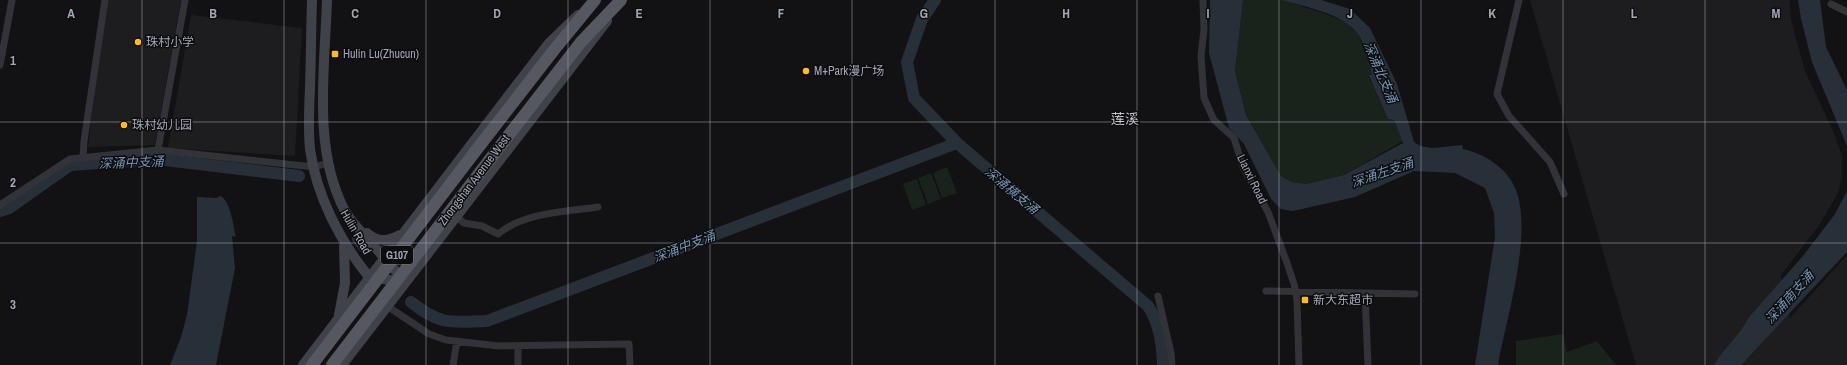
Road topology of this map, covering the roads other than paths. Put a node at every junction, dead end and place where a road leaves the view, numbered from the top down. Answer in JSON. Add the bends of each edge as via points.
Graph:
{"nodes":[{"id":1,"x":12,"y":0,"type":"edge"},
{"id":2,"x":105,"y":0,"type":"edge"},
{"id":3,"x":185,"y":0,"type":"edge"},
{"id":4,"x":312,"y":0,"type":"edge"},
{"id":5,"x":327,"y":0,"type":"edge"},
{"id":6,"x":595,"y":0,"type":"edge"},
{"id":7,"x":622,"y":0,"type":"edge"},
{"id":8,"x":1203,"y":0,"type":"edge"},
{"id":9,"x":1519,"y":0,"type":"edge"},
{"id":10,"x":1831,"y":4,"type":"dead end"},
{"id":11,"x":1847,"y":12,"type":"edge"},
{"id":12,"x":0,"y":65,"type":"edge"},
{"id":13,"x":158,"y":150,"type":"junction"},
{"id":14,"x":84,"y":158,"type":"junction"},
{"id":15,"x":328,"y":163,"type":"junction"},
{"id":16,"x":314,"y":167,"type":"junction"},
{"id":17,"x":1564,"y":194,"type":"dead end"},
{"id":18,"x":0,"y":205,"type":"edge"},
{"id":19,"x":598,"y":206,"type":"dead end"},
{"id":20,"x":456,"y":216,"type":"junction"},
{"id":21,"x":355,"y":225,"type":"junction"},
{"id":22,"x":403,"y":233,"type":"junction"},
{"id":23,"x":342,"y":238,"type":"junction"},
{"id":24,"x":384,"y":257,"type":"junction"},
{"id":25,"x":369,"y":276,"type":"junction"},
{"id":26,"x":405,"y":282,"type":"junction"},
{"id":27,"x":1266,"y":291,"type":"dead end"},
{"id":28,"x":1295,"y":292,"type":"junction"},
{"id":29,"x":1365,"y":293,"type":"junction"},
{"id":30,"x":1415,"y":294,"type":"dead end"},
{"id":31,"x":1158,"y":296,"type":"dead end"},
{"id":32,"x":387,"y":306,"type":"junction"},
{"id":33,"x":338,"y":319,"type":"junction"},
{"id":34,"x":327,"y":333,"type":"junction"},
{"id":35,"x":457,"y":341,"type":"junction"},
{"id":36,"x":518,"y":346,"type":"junction"},
{"id":37,"x":351,"y":354,"type":"junction"},
{"id":38,"x":303,"y":365,"type":"edge"},
{"id":39,"x":312,"y":365,"type":"edge"},
{"id":40,"x":332,"y":365,"type":"edge"},
{"id":41,"x":342,"y":365,"type":"edge"},
{"id":42,"x":453,"y":365,"type":"edge"},
{"id":43,"x":518,"y":365,"type":"edge"},
{"id":44,"x":630,"y":365,"type":"edge"},
{"id":45,"x":1172,"y":365,"type":"edge"},
{"id":46,"x":1299,"y":365,"type":"edge"},
{"id":47,"x":1368,"y":365,"type":"edge"}],
"edges":[{"from":1,"to":12,"type":"street"},
{"from":2,"to":14,"type":"street","via":[[84,141]]},
{"from":3,"to":13,"type":"street"},
{"from":4,"to":16,"type":"main road","name":"Hulin Road","via":[[309,127]]},
{"from":5,"to":15,"type":"main road","name":"Hulin Road","via":[[323,122]]},
{"from":6,"to":22,"type":"main road","via":[[549,43]]},
{"from":6,"to":39,"type":"highway","name":"Zhongshan Avenue West","number":"G107","bridge":true},
{"from":7,"to":20,"type":"main road"},
{"from":7,"to":40,"type":"highway","name":"Zhongshan Avenue West","number":"G107","bridge":true,"via":[[581,42]]},
{"from":8,"to":28,"type":"street","name":"Lianxi Road","via":[[1204,98],[1214,120],[1234,138],[1243,167],[1268,212]]},
{"from":9,"to":17,"type":"street","via":[[1497,94],[1509,116],[1550,162]]},
{"from":10,"to":11,"type":"street"},
{"from":13,"to":14,"type":"street"},
{"from":13,"to":16,"type":"street"},
{"from":14,"to":18,"type":"street","via":[[70,159]]},
{"from":15,"to":16,"type":"street"},
{"from":15,"to":21,"type":"main road","name":"Hulin Road","via":[[345,210]]},
{"from":16,"to":23,"type":"main road","name":"Hulin Road","via":[[323,196]]},
{"from":19,"to":20,"type":"street","via":[[520,221],[498,234],[482,226],[464,223]]},
{"from":20,"to":26,"type":"main road"},
{"from":21,"to":22,"type":"main road","via":[[379,240],[386,241]]},
{"from":21,"to":24,"type":"main road","name":"Hulin Road"},
{"from":22,"to":24,"type":"main road"},
{"from":23,"to":25,"type":"main road","name":"Hulin Road"},
{"from":23,"to":33,"type":"main road","via":[[345,283]]},
{"from":24,"to":25,"type":"main road"},
{"from":24,"to":26,"type":"main road","name":"Hulin Road"},
{"from":25,"to":26,"type":"main road"},
{"from":25,"to":33,"type":"main road"},
{"from":26,"to":32,"type":"main road"},
{"from":27,"to":28,"type":"street"},
{"from":28,"to":29,"type":"street"},
{"from":28,"to":46,"type":"street","name":"Lianxi Road"},
{"from":29,"to":30,"type":"street"},
{"from":29,"to":47,"type":"street"},
{"from":31,"to":45,"type":"street"},
{"from":32,"to":35,"type":"street","via":[[429,334]]},
{"from":32,"to":37,"type":"main road"},
{"from":33,"to":34,"type":"main road"},
{"from":34,"to":37,"type":"main road","via":[[346,331],[352,340]]},
{"from":34,"to":38,"type":"main road"},
{"from":35,"to":36,"type":"street"},
{"from":35,"to":42,"type":"street"},
{"from":36,"to":43,"type":"street"},
{"from":36,"to":44,"type":"street","via":[[629,344]]},
{"from":37,"to":41,"type":"main road"}]}
